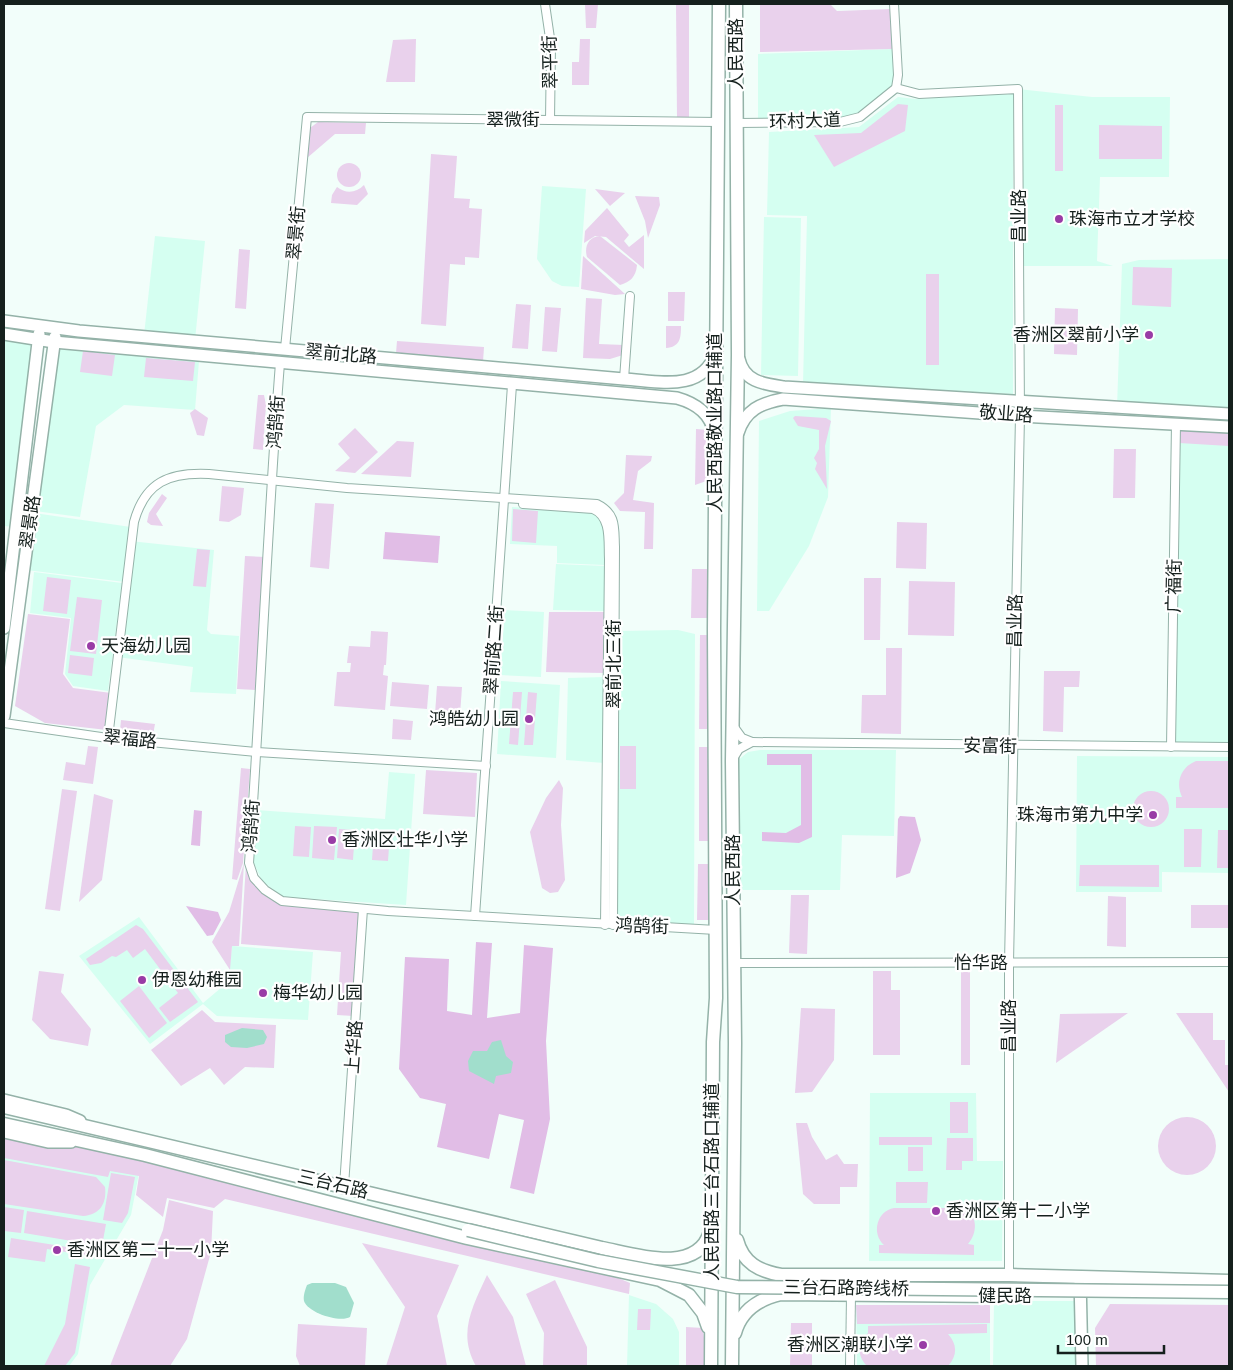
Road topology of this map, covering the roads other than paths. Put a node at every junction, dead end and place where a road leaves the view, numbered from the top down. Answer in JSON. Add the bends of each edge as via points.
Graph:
{"nodes":[{"id":1,"x":545,"y":4,"type":"edge"},
{"id":2,"x":719,"y":4,"type":"edge"},
{"id":3,"x":736,"y":4,"type":"edge"},
{"id":4,"x":894,"y":4,"type":"edge"},
{"id":5,"x":896,"y":88,"type":"junction"},
{"id":6,"x":719,"y":104,"type":"joint"},
{"id":7,"x":736,"y":104,"type":"joint"},
{"id":8,"x":307,"y":117,"type":"joint"},
{"id":9,"x":550,"y":120,"type":"junction"},
{"id":10,"x":718,"y":122,"type":"junction"},
{"id":11,"x":738,"y":123,"type":"junction"},
{"id":12,"x":630,"y":296,"type":"dead end"},
{"id":13,"x":4,"y":321,"type":"edge"},
{"id":14,"x":40,"y":327,"type":"junction"},
{"id":15,"x":56,"y":329,"type":"junction"},
{"id":16,"x":4,"y":334,"type":"edge"},
{"id":17,"x":38,"y":340,"type":"junction"},
{"id":18,"x":54,"y":342,"type":"junction"},
{"id":19,"x":285,"y":349,"type":"junction"},
{"id":20,"x":716,"y":353,"type":"junction"},
{"id":21,"x":738,"y":355,"type":"junction"},
{"id":22,"x":280,"y":363,"type":"junction"},
{"id":23,"x":624,"y":379,"type":"junction"},
{"id":24,"x":512,"y":385,"type":"junction"},
{"id":25,"x":1020,"y":401,"type":"junction"},
{"id":26,"x":1229,"y":414,"type":"edge"},
{"id":27,"x":1020,"y":416,"type":"junction"},
{"id":28,"x":1176,"y":424,"type":"junction"},
{"id":29,"x":1229,"y":427,"type":"edge"},
{"id":30,"x":715,"y":437,"type":"junction"},
{"id":31,"x":737,"y":438,"type":"junction"},
{"id":32,"x":271,"y":482,"type":"junction"},
{"id":33,"x":504,"y":499,"type":"junction"},
{"id":34,"x":4,"y":628,"type":"edge"},
{"id":35,"x":4,"y":716,"type":"edge"},
{"id":36,"x":4,"y":724,"type":"edge"},
{"id":37,"x":734,"y":726,"type":"junction"},
{"id":38,"x":108,"y":738,"type":"junction"},
{"id":39,"x":716,"y":741,"type":"joint"},
{"id":40,"x":733,"y":741,"type":"joint"},
{"id":41,"x":752,"y":742,"type":"junction"},
{"id":42,"x":1013,"y":746,"type":"junction"},
{"id":43,"x":1171,"y":747,"type":"junction"},
{"id":44,"x":1229,"y":747,"type":"edge"},
{"id":45,"x":257,"y":752,"type":"junction"},
{"id":46,"x":732,"y":761,"type":"junction"},
{"id":47,"x":486,"y":766,"type":"junction"},
{"id":48,"x":363,"y":909,"type":"junction"},
{"id":49,"x":475,"y":916,"type":"junction"},
{"id":50,"x":609,"y":925,"type":"junction"},
{"id":51,"x":716,"y":930,"type":"junction"},
{"id":52,"x":1229,"y":962,"type":"edge"},
{"id":53,"x":733,"y":963,"type":"junction"},
{"id":54,"x":1009,"y":963,"type":"junction"},
{"id":55,"x":716,"y":998,"type":"joint"},
{"id":56,"x":733,"y":998,"type":"joint"},
{"id":57,"x":714,"y":1025,"type":"junction"},
{"id":58,"x":734,"y":1026,"type":"junction"},
{"id":59,"x":4,"y":1100,"type":"edge"},
{"id":60,"x":4,"y":1107,"type":"edge"},
{"id":61,"x":4,"y":1124,"type":"edge"},
{"id":62,"x":107,"y":1131,"type":"junction"},
{"id":63,"x":4,"y":1132,"type":"edge"},
{"id":64,"x":86,"y":1142,"type":"junction"},
{"id":65,"x":344,"y":1186,"type":"junction"},
{"id":66,"x":437,"y":1208,"type":"junction"},
{"id":67,"x":469,"y":1227,"type":"junction"},
{"id":68,"x":712,"y":1227,"type":"junction"},
{"id":69,"x":735,"y":1227,"type":"junction"},
{"id":70,"x":432,"y":1229,"type":"junction"},
{"id":71,"x":1009,"y":1276,"type":"junction"},
{"id":72,"x":1080,"y":1278,"type":"junction"},
{"id":73,"x":1229,"y":1281,"type":"edge"},
{"id":74,"x":1229,"y":1286,"type":"edge"},
{"id":75,"x":1229,"y":1292,"type":"edge"},
{"id":76,"x":851,"y":1295,"type":"junction"},
{"id":77,"x":1065,"y":1296,"type":"junction"},
{"id":78,"x":1080,"y":1296,"type":"junction"},
{"id":79,"x":1096,"y":1296,"type":"junction"},
{"id":80,"x":1229,"y":1297,"type":"edge"},
{"id":81,"x":1081,"y":1314,"type":"junction"},
{"id":82,"x":711,"y":1339,"type":"junction"},
{"id":83,"x":733,"y":1340,"type":"junction"},
{"id":84,"x":711,"y":1366,"type":"edge"},
{"id":85,"x":732,"y":1366,"type":"edge"},
{"id":86,"x":850,"y":1366,"type":"edge"},
{"id":87,"x":1082,"y":1366,"type":"edge"}],
"edges":[{"from":1,"to":9,"type":"street","name":"翠平街","via":[[551,45]]},
{"from":2,"to":6,"type":"main road","name":"人民西路"},
{"from":3,"to":7,"type":"main road","name":"人民西路"},
{"from":4,"to":5,"type":"street"},
{"from":5,"to":11,"type":"street","name":"环村大道","via":[[860,117],[840,122]]},
{"from":5,"to":25,"type":"street","name":"昌业路","via":[[919,94],[1018,89]]},
{"from":6,"to":10,"type":"main road","name":"人民西路敬业路口辅道"},
{"from":7,"to":11,"type":"main road","name":"人民西路敬业路口辅道"},
{"from":8,"to":9,"type":"street","name":"翠微街"},
{"from":8,"to":19,"type":"street","name":"翠景街"},
{"from":9,"to":10,"type":"street","name":"翠微街"},
{"from":10,"to":20,"type":"main road","name":"人民西路敬业路口辅道"},
{"from":11,"to":21,"type":"main road","name":"人民西路敬业路口辅道"},
{"from":12,"to":23,"type":"street"},
{"from":13,"to":14,"type":"main road","name":"翠前北路"},
{"from":14,"to":15,"type":"main road","name":"翠前北路"},
{"from":14,"to":17,"type":"main road","name":"翠景路"},
{"from":15,"to":18,"type":"main road","name":"翠景路"},
{"from":15,"to":19,"type":"main road","name":"翠前北路"},
{"from":16,"to":17,"type":"main road","name":"翠前北路"},
{"from":17,"to":18,"type":"main road","name":"翠前北路"},
{"from":17,"to":34,"type":"main road","name":"翠景路"},
{"from":18,"to":22,"type":"main road","name":"翠前北路"},
{"from":18,"to":35,"type":"main road","name":"翠景路"},
{"from":19,"to":23,"type":"main road","name":"翠前北路"},
{"from":20,"to":23,"type":"main road","name":"翠前北路","via":[[705,373],[695,378],[678,382]]},
{"from":20,"to":30,"type":"main road","name":"人民西路敬业路口辅道"},
{"from":21,"to":25,"type":"main road","name":"敬业路","via":[[740,366],[748,377],[784,387]]},
{"from":21,"to":31,"type":"main road","name":"人民西路敬业路口辅道"},
{"from":22,"to":24,"type":"main road","name":"翠前北路"},
{"from":22,"to":32,"type":"street","name":"鸿鹄街"},
{"from":24,"to":30,"type":"main road","name":"翠前北路","via":[[677,398],[693,404],[707,416],[712,422]]},
{"from":24,"to":33,"type":"street","name":"翠前路二街"},
{"from":25,"to":26,"type":"main road","name":"敬业路"},
{"from":25,"to":27,"type":"street","name":"昌业路"},
{"from":27,"to":28,"type":"main road","name":"敬业路"},
{"from":27,"to":31,"type":"main road","name":"敬业路","via":[[784,399],[755,408],[744,420]]},
{"from":27,"to":42,"type":"street","name":"昌业路"},
{"from":28,"to":29,"type":"main road","name":"敬业路"},
{"from":28,"to":43,"type":"street","name":"广福街"},
{"from":30,"to":39,"type":"main road","name":"人民西路敬业路口辅道"},
{"from":31,"to":37,"type":"main road","name":"人民西路敬业路口辅道"},
{"from":32,"to":33,"type":"street","name":"翠前北三街"},
{"from":32,"to":38,"type":"street","name":"翠前北三街","via":[[189,473],[162,482],[139,504],[134,522]]},
{"from":32,"to":45,"type":"street","name":"鸿鹄街"},
{"from":33,"to":47,"type":"street","name":"翠前路二街"},
{"from":33,"to":50,"type":"street","name":"翠前北三街","via":[[594,509],[606,521]]},
{"from":36,"to":38,"type":"street","name":"翠福路"},
{"from":37,"to":40,"type":"main road","name":"人民西路敬业路口辅道"},
{"from":37,"to":41,"type":"street","via":[[742,738]]},
{"from":38,"to":45,"type":"street","name":"翠福路"},
{"from":39,"to":51,"type":"main road","name":"人民西路"},
{"from":40,"to":46,"type":"main road","name":"人民西路"},
{"from":41,"to":42,"type":"street","name":"安富街"},
{"from":41,"to":46,"type":"street","via":[[739,749]]},
{"from":42,"to":43,"type":"street","name":"安富街"},
{"from":42,"to":54,"type":"street","name":"昌业路"},
{"from":43,"to":44,"type":"street","name":"安富街"},
{"from":45,"to":47,"type":"street","name":"翠福路"},
{"from":45,"to":48,"type":"street","name":"鸿鹄街","via":[[249,862],[254,878],[265,890],[282,900]]},
{"from":46,"to":53,"type":"main road","name":"人民西路"},
{"from":47,"to":49,"type":"street","name":"翠前路二街"},
{"from":48,"to":49,"type":"street","name":"鸿鹄街"},
{"from":48,"to":65,"type":"street","name":"上华路"},
{"from":49,"to":50,"type":"street","name":"鸿鹄街"},
{"from":50,"to":51,"type":"street","name":"鸿鹄街"},
{"from":51,"to":55,"type":"main road","name":"人民西路"},
{"from":52,"to":54,"type":"street","name":"怡华路"},
{"from":53,"to":54,"type":"street","name":"怡华路"},
{"from":53,"to":56,"type":"main road","name":"人民西路"},
{"from":54,"to":71,"type":"street","name":"昌业路"},
{"from":55,"to":57,"type":"main road","name":"人民西路三台石路口辅道"},
{"from":56,"to":58,"type":"main road","name":"人民西路三台石路口辅道"},
{"from":57,"to":58,"type":"main road"},
{"from":57,"to":68,"type":"main road","name":"人民西路三台石路口辅道"},
{"from":58,"to":69,"type":"main road","name":"人民西路三台石路口辅道"},
{"from":59,"to":62,"type":"main road","via":[[66,1115]]},
{"from":60,"to":62,"type":"main road","name":"三台石路"},
{"from":61,"to":64,"type":"main road","name":"三台石路"},
{"from":62,"to":65,"type":"main road","name":"三台石路"},
{"from":63,"to":64,"type":"main road","via":[[48,1142]]},
{"from":64,"to":70,"type":"main road","name":"三台石路"},
{"from":65,"to":66,"type":"main road","name":"三台石路"},
{"from":66,"to":67,"type":"main road"},
{"from":66,"to":68,"type":"main road","name":"三台石路","via":[[663,1260],[695,1251],[705,1242]]},
{"from":67,"to":70,"type":"main road"},
{"from":67,"to":74,"type":"main road","name":"三台石路跨线桥","via":[[737,1280]]},
{"from":67,"to":75,"type":"main road","name":"三台石路跨线桥","bridge":true,"via":[[598,1260],[737,1286]]},
{"from":68,"to":82,"type":"main road","name":"人民西路三台石路口辅道"},
{"from":69,"to":71,"type":"main road","name":"健民路","via":[[739,1248],[747,1260],[764,1271],[781,1275]]},
{"from":69,"to":83,"type":"main road","name":"人民西路三台石路口辅道"},
{"from":70,"to":82,"type":"main road","name":"三台石路","via":[[660,1280],[678,1288],[694,1301],[705,1318]]},
{"from":71,"to":72,"type":"main road","name":"健民路"},
{"from":72,"to":73,"type":"main road","name":"健民路"},
{"from":72,"to":78,"type":"main road"},
{"from":76,"to":77,"type":"main road","name":"健民路"},
{"from":76,"to":83,"type":"main road","name":"健民路","via":[[780,1294],[764,1299],[751,1308],[738,1324]]},
{"from":76,"to":86,"type":"street"},
{"from":77,"to":78,"type":"main road","name":"健民路"},
{"from":77,"to":81,"type":"main road","via":[[1076,1301]]},
{"from":78,"to":79,"type":"main road","name":"健民路"},
{"from":78,"to":81,"type":"main road"},
{"from":79,"to":80,"type":"main road","name":"健民路"},
{"from":79,"to":81,"type":"main road","via":[[1086,1301]]},
{"from":81,"to":87,"type":"main road"},
{"from":82,"to":84,"type":"main road","name":"人民西路三台石路口辅道"},
{"from":83,"to":85,"type":"main road","name":"人民西路三台石路口辅道"}]}
